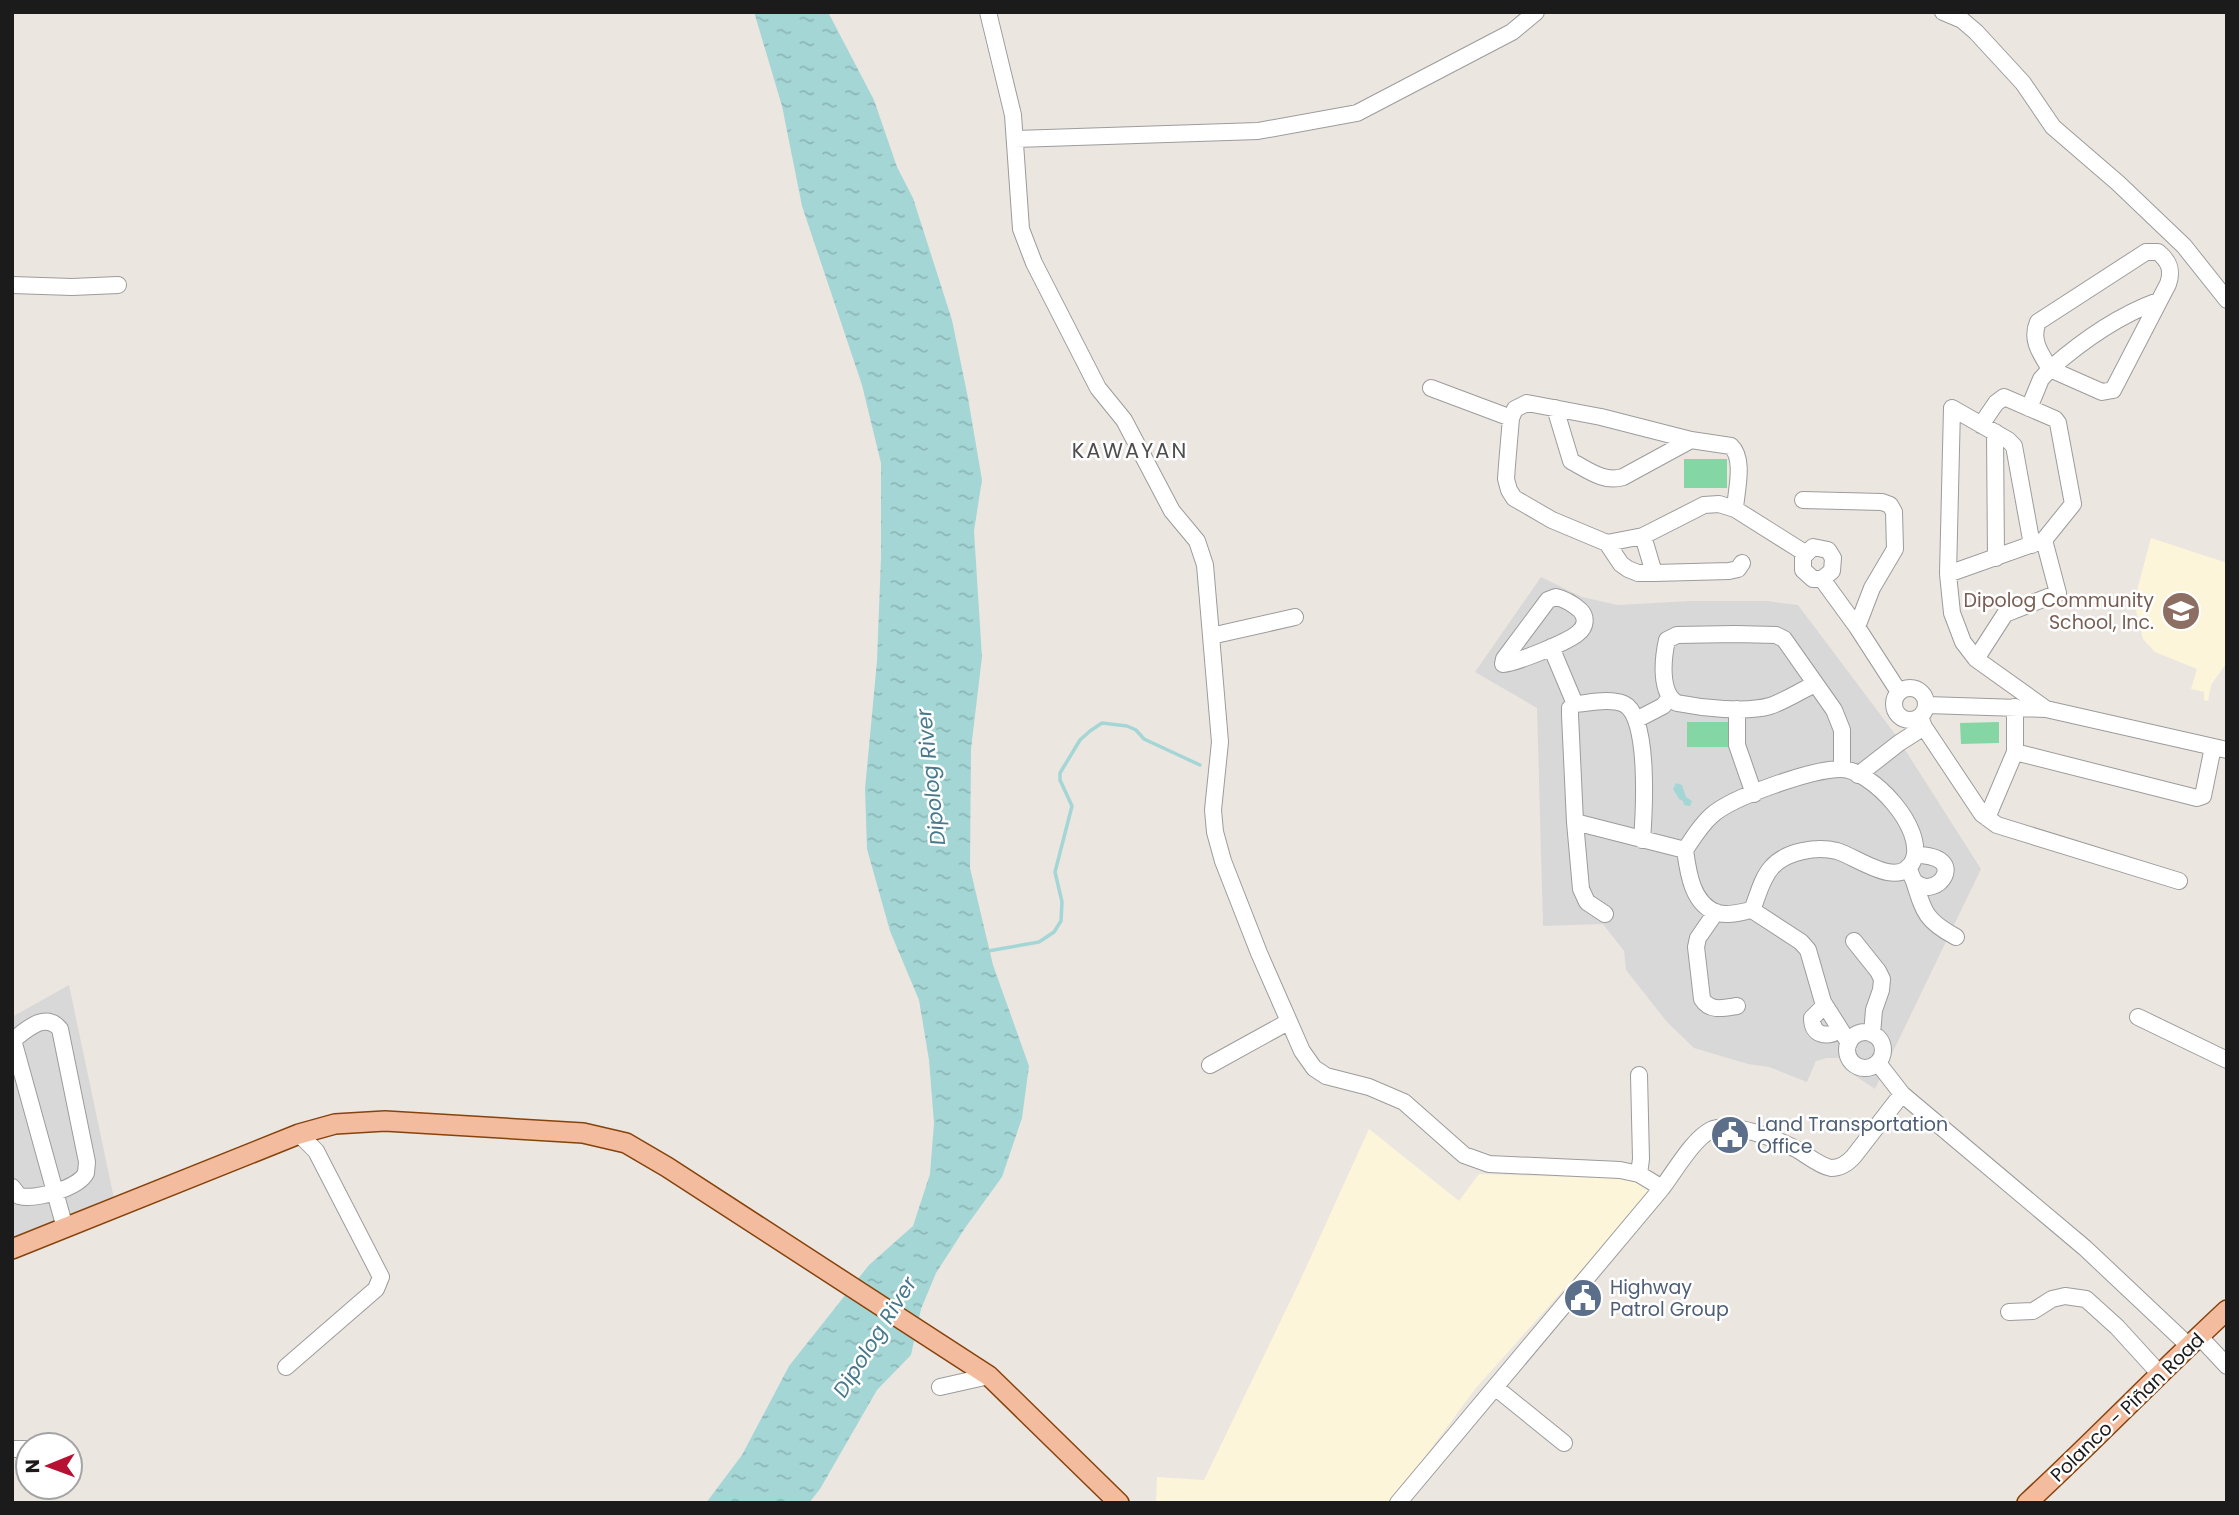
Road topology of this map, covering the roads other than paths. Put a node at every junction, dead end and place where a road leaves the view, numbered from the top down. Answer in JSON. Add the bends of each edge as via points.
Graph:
{"nodes":[{"id":1,"x":988,"y":12,"type":"edge"},
{"id":2,"x":1536,"y":12,"type":"edge"},
{"id":3,"x":1943,"y":12,"type":"edge"},
{"id":4,"x":1015,"y":139,"type":"junction"},
{"id":5,"x":12,"y":285,"type":"edge"},
{"id":6,"x":118,"y":285,"type":"dead end"},
{"id":7,"x":2227,"y":300,"type":"edge"},
{"id":8,"x":2158,"y":301,"type":"junction"},
{"id":9,"x":2050,"y":369,"type":"junction"},
{"id":10,"x":1431,"y":388,"type":"dead end"},
{"id":11,"x":1555,"y":408,"type":"junction"},
{"id":12,"x":2029,"y":408,"type":"junction"},
{"id":13,"x":1511,"y":418,"type":"junction"},
{"id":14,"x":1988,"y":428,"type":"junction"},
{"id":15,"x":1691,"y":440,"type":"junction"},
{"id":16,"x":1803,"y":500,"type":"dead end"},
{"id":17,"x":1735,"y":509,"type":"junction"},
{"id":18,"x":1643,"y":536,"type":"junction"},
{"id":19,"x":2038,"y":542,"type":"junction"},
{"id":20,"x":1606,"y":543,"type":"junction"},
{"id":21,"x":1805,"y":553,"type":"junction"},
{"id":22,"x":1996,"y":558,"type":"junction"},
{"id":23,"x":1742,"y":563,"type":"dead end"},
{"id":24,"x":1654,"y":573,"type":"junction"},
{"id":25,"x":1948,"y":574,"type":"junction"},
{"id":26,"x":1822,"y":579,"type":"junction"},
{"id":27,"x":1295,"y":617,"type":"dead end"},
{"id":28,"x":1857,"y":627,"type":"junction"},
{"id":29,"x":1211,"y":636,"type":"junction"},
{"id":30,"x":1551,"y":647,"type":"junction"},
{"id":31,"x":1976,"y":659,"type":"junction"},
{"id":32,"x":1815,"y":684,"type":"junction"},
{"id":33,"x":1899,"y":692,"type":"junction"},
{"id":34,"x":1669,"y":699,"type":"junction"},
{"id":35,"x":1575,"y":704,"type":"junction"},
{"id":36,"x":2015,"y":707,"type":"junction"},
{"id":37,"x":1737,"y":709,"type":"junction"},
{"id":38,"x":2046,"y":709,"type":"junction"},
{"id":39,"x":1924,"y":717,"type":"junction"},
{"id":40,"x":1636,"y":720,"type":"junction"},
{"id":41,"x":2220,"y":749,"type":"edge"},
{"id":42,"x":2015,"y":752,"type":"junction"},
{"id":43,"x":1842,"y":769,"type":"junction"},
{"id":44,"x":1858,"y":775,"type":"junction"},
{"id":45,"x":1754,"y":794,"type":"junction"},
{"id":46,"x":1987,"y":818,"type":"junction"},
{"id":47,"x":1575,"y":822,"type":"junction"},
{"id":48,"x":1643,"y":840,"type":"junction"},
{"id":49,"x":1685,"y":850,"type":"junction"},
{"id":50,"x":1913,"y":868,"type":"junction"},
{"id":51,"x":2179,"y":881,"type":"dead end"},
{"id":52,"x":1752,"y":911,"type":"junction"},
{"id":53,"x":1716,"y":912,"type":"junction"},
{"id":54,"x":1605,"y":914,"type":"dead end"},
{"id":55,"x":1956,"y":937,"type":"dead end"},
{"id":56,"x":1854,"y":941,"type":"dead end"},
{"id":57,"x":1737,"y":1006,"type":"dead end"},
{"id":58,"x":2138,"y":1017,"type":"dead end"},
{"id":59,"x":1288,"y":1022,"type":"junction"},
{"id":60,"x":1872,"y":1034,"type":"junction"},
{"id":61,"x":1845,"y":1036,"type":"junction"},
{"id":62,"x":13,"y":1040,"type":"edge"},
{"id":63,"x":2227,"y":1060,"type":"edge"},
{"id":64,"x":1210,"y":1065,"type":"dead end"},
{"id":65,"x":1874,"y":1065,"type":"junction"},
{"id":66,"x":1639,"y":1075,"type":"dead end"},
{"id":67,"x":1899,"y":1098,"type":"junction"},
{"id":68,"x":299,"y":1134,"type":"junction"},
{"id":69,"x":1639,"y":1174,"type":"junction"},
{"id":70,"x":12,"y":1187,"type":"edge"},
{"id":71,"x":1662,"y":1188,"type":"junction"},
{"id":72,"x":55,"y":1192,"type":"junction"},
{"id":73,"x":65,"y":1228,"type":"junction"},
{"id":74,"x":12,"y":1249,"type":"edge"},
{"id":75,"x":2227,"y":1310,"type":"edge"},
{"id":76,"x":2008,"y":1312,"type":"dead end"},
{"id":77,"x":2194,"y":1341,"type":"junction"},
{"id":78,"x":2227,"y":1366,"type":"edge"},
{"id":79,"x":286,"y":1367,"type":"dead end"},
{"id":80,"x":2159,"y":1373,"type":"junction"},
{"id":81,"x":989,"y":1376,"type":"junction"},
{"id":82,"x":940,"y":1387,"type":"dead end"},
{"id":83,"x":1496,"y":1388,"type":"junction"},
{"id":84,"x":1564,"y":1443,"type":"dead end"},
{"id":85,"x":2036,"y":1500,"type":"edge"},
{"id":86,"x":1119,"y":1503,"type":"edge"},
{"id":87,"x":1398,"y":1503,"type":"edge"}],
"edges":[{"from":1,"to":4,"type":"street"},
{"from":2,"to":4,"type":"street","via":[[1512,32],[1356,113],[1258,131]]},
{"from":3,"to":7,"type":"street","via":[[1976,33],[2023,83],[2053,127],[2184,246]]},
{"from":4,"to":29,"type":"street","via":[[1021,229],[1034,263],[1098,388],[1124,420],[1172,511],[1201,550]]},
{"from":5,"to":6,"type":"street"},
{"from":8,"to":9,"type":"street","via":[[2101,329]]},
{"from":8,"to":9,"type":"street","via":[[2113,390],[2102,392]]},
{"from":8,"to":9,"type":"street","via":[[2171,275],[2167,261],[2152,250],[2038,323],[2035,339]]},
{"from":9,"to":12,"type":"street"},
{"from":10,"to":13,"type":"street"},
{"from":11,"to":13,"type":"street","via":[[1527,403]]},
{"from":11,"to":15,"type":"street"},
{"from":11,"to":15,"type":"street","via":[[1571,461],[1605,479],[1623,477]]},
{"from":12,"to":14,"type":"street","via":[[1999,399]]},
{"from":12,"to":19,"type":"street","via":[[2058,423],[2073,500],[2071,508]]},
{"from":13,"to":20,"type":"street","via":[[1507,480],[1514,498]]},
{"from":14,"to":19,"type":"street","via":[[2014,446]]},
{"from":14,"to":22,"type":"street"},
{"from":14,"to":25,"type":"street","via":[[1951,409]]},
{"from":15,"to":17,"type":"street","via":[[1735,449]]},
{"from":16,"to":28,"type":"street","via":[[1882,502],[1894,512],[1895,549],[1872,588]]},
{"from":17,"to":18,"type":"street","via":[[1704,505]]},
{"from":17,"to":21,"type":"street"},
{"from":18,"to":20,"type":"street"},
{"from":18,"to":24,"type":"street"},
{"from":19,"to":22,"type":"street"},
{"from":19,"to":31,"type":"street","via":[[2058,593],[2005,614]]},
{"from":20,"to":24,"type":"street","via":[[1628,569]]},
{"from":21,"to":26,"type":"street","via":[[1801,561],[1805,574]]},
{"from":21,"to":26,"type":"street","via":[[1818,547],[1831,554],[1834,567]]},
{"from":22,"to":25,"type":"street"},
{"from":23,"to":24,"type":"street","via":[[1730,572]]},
{"from":25,"to":31,"type":"street","via":[[1952,613],[1963,642]]},
{"from":26,"to":28,"type":"street"},
{"from":27,"to":29,"type":"street"},
{"from":28,"to":33,"type":"street"},
{"from":29,"to":59,"type":"street","via":[[1220,742],[1215,832]]},
{"from":30,"to":30,"type":"street","via":[[1507,664],[1503,664],[1548,600],[1564,598],[1581,611],[1584,626]]},
{"from":30,"to":35,"type":"street"},
{"from":31,"to":38,"type":"street"},
{"from":32,"to":34,"type":"street","via":[[1784,639],[1776,635],[1677,635],[1667,640],[1665,651]]},
{"from":32,"to":37,"type":"street","via":[[1773,705]]},
{"from":32,"to":43,"type":"street","via":[[1842,730]]},
{"from":33,"to":39,"type":"street","via":[[1911,687],[1925,696]]},
{"from":33,"to":39,"type":"street","via":[[1894,706],[1898,715],[1907,720]]},
{"from":34,"to":37,"type":"street"},
{"from":34,"to":40,"type":"street"},
{"from":35,"to":40,"type":"street","via":[[1626,704]]},
{"from":35,"to":47,"type":"street","via":[[1570,715]]},
{"from":36,"to":38,"type":"street"},
{"from":36,"to":39,"type":"street"},
{"from":36,"to":42,"type":"street"},
{"from":37,"to":45,"type":"street","via":[[1737,745]]},
{"from":38,"to":41,"type":"street"},
{"from":39,"to":44,"type":"street"},
{"from":39,"to":46,"type":"street"},
{"from":40,"to":48,"type":"street","via":[[1645,781]]},
{"from":41,"to":42,"type":"street","via":[[2203,796],[2197,799]]},
{"from":42,"to":46,"type":"street"},
{"from":43,"to":44,"type":"street"},
{"from":43,"to":45,"type":"street"},
{"from":44,"to":50,"type":"street","via":[[1895,804],[1913,835]]},
{"from":45,"to":49,"type":"street","via":[[1712,814]]},
{"from":46,"to":51,"type":"street","via":[[2006,829]]},
{"from":47,"to":48,"type":"street"},
{"from":47,"to":54,"type":"street","via":[[1583,895]]},
{"from":48,"to":49,"type":"street"},
{"from":49,"to":53,"type":"street","via":[[1695,892]]},
{"from":50,"to":52,"type":"street","via":[[1889,873],[1837,852],[1793,854],[1773,866]]},
{"from":50,"to":55,"type":"street","via":[[1927,917]]},
{"from":52,"to":53,"type":"street"},
{"from":52,"to":61,"type":"street","via":[[1808,950],[1825,1005]]},
{"from":53,"to":57,"type":"street","via":[[1696,947],[1702,999],[1715,1009]]},
{"from":56,"to":60,"type":"street","via":[[1882,979]]},
{"from":58,"to":63,"type":"street"},
{"from":59,"to":64,"type":"street"},
{"from":59,"to":69,"type":"street","via":[[1314,1068],[1404,1102],[1477,1162]]},
{"from":60,"to":61,"type":"street"},
{"from":60,"to":65,"type":"street","via":[[1883,1047]]},
{"from":61,"to":65,"type":"street","via":[[1852,1062],[1860,1067]]},
{"from":62,"to":72,"type":"street"},
{"from":62,"to":72,"type":"street","via":[[46,1020],[60,1029],[64,1042],[87,1162],[80,1180]]},
{"from":65,"to":67,"type":"street"},
{"from":66,"to":69,"type":"street"},
{"from":67,"to":71,"type":"street","via":[[1847,1164],[1824,1166],[1770,1138],[1722,1127],[1696,1142]]},
{"from":67,"to":77,"type":"street"},
{"from":68,"to":73,"type":"main road"},
{"from":68,"to":79,"type":"street","via":[[316,1151],[381,1277],[376,1289]]},
{"from":68,"to":81,"type":"main road","via":[[335,1124],[384,1121],[583,1133],[626,1143]]},
{"from":69,"to":71,"type":"street"},
{"from":70,"to":72,"type":"street","via":[[28,1199]]},
{"from":71,"to":83,"type":"street"},
{"from":72,"to":73,"type":"street"},
{"from":73,"to":74,"type":"main road"},
{"from":75,"to":77,"type":"main road","name":"Polanco - Piñan Road"},
{"from":76,"to":80,"type":"street","via":[[2033,1311],[2065,1296],[2086,1299]]},
{"from":77,"to":78,"type":"street"},
{"from":77,"to":80,"type":"main road","name":"Polanco - Piñan Road"},
{"from":80,"to":85,"type":"main road","name":"Polanco - Piñan Road"},
{"from":81,"to":82,"type":"street"},
{"from":81,"to":86,"type":"main road"},
{"from":83,"to":84,"type":"street"},
{"from":83,"to":87,"type":"street"}]}
